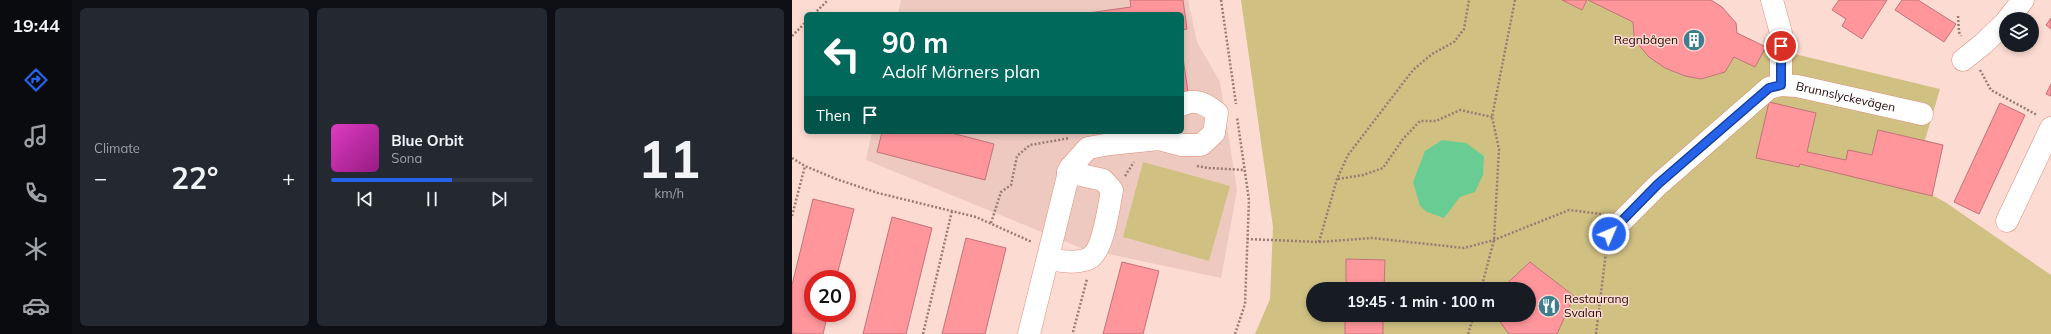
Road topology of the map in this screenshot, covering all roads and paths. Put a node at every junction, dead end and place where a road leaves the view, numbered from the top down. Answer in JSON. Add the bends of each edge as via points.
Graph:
{"nodes":[{"id":1,"x":828,"y":0,"type":"edge"},
{"id":2,"x":1221,"y":0,"type":"edge"},
{"id":3,"x":1468,"y":0,"type":"edge"},
{"id":4,"x":1515,"y":0,"type":"edge"},
{"id":5,"x":1772,"y":0,"type":"edge"},
{"id":6,"x":2024,"y":0,"type":"edge"},
{"id":7,"x":816,"y":12,"type":"edge"},
{"id":8,"x":2014,"y":12,"type":"edge"},
{"id":9,"x":804,"y":24,"type":"edge"},
{"id":10,"x":1999,"y":28,"type":"edge"},
{"id":11,"x":792,"y":36,"type":"edge"},
{"id":12,"x":1967,"y":57,"type":"joint"},
{"id":13,"x":1781,"y":85,"type":"junction"},
{"id":14,"x":1184,"y":104,"type":"edge"},
{"id":15,"x":1236,"y":108,"type":"dead end"},
{"id":16,"x":1922,"y":114,"type":"dead end"},
{"id":17,"x":1237,"y":116,"type":"dead end"},
{"id":18,"x":1492,"y":117,"type":"junction"},
{"id":19,"x":2051,"y":128,"type":"edge"},
{"id":20,"x":1161,"y":135,"type":"edge"},
{"id":21,"x":1074,"y":137,"type":"dead end"},
{"id":22,"x":792,"y":158,"type":"edge"},
{"id":23,"x":805,"y":166,"type":"junction"},
{"id":24,"x":1068,"y":172,"type":"junction"},
{"id":25,"x":1338,"y":179,"type":"junction"},
{"id":26,"x":952,"y":211,"type":"junction"},
{"id":27,"x":792,"y":216,"type":"edge"},
{"id":28,"x":1625,"y":218,"type":"junction"},
{"id":29,"x":2008,"y":221,"type":"dead end"},
{"id":30,"x":991,"y":223,"type":"junction"},
{"id":31,"x":1609,"y":234,"type":"joint"},
{"id":32,"x":1248,"y":239,"type":"junction"},
{"id":33,"x":1494,"y":240,"type":"junction"},
{"id":34,"x":1320,"y":242,"type":"junction"},
{"id":35,"x":1049,"y":255,"type":"junction"},
{"id":36,"x":1090,"y":258,"type":"junction"},
{"id":37,"x":1483,"y":282,"type":"edge"},
{"id":38,"x":1472,"y":322,"type":"edge"},
{"id":39,"x":1073,"y":332,"type":"dead end"},
{"id":40,"x":923,"y":334,"type":"edge"},
{"id":41,"x":1029,"y":334,"type":"edge"},
{"id":42,"x":1235,"y":334,"type":"edge"},
{"id":43,"x":1468,"y":334,"type":"edge"},
{"id":44,"x":1596,"y":334,"type":"edge"}],
"edges":[{"from":1,"to":7,"type":"path"},
{"from":2,"to":15,"type":"path"},
{"from":3,"to":25,"type":"path","via":[[1464,29],[1454,42],[1432,54],[1413,70],[1348,155]]},
{"from":4,"to":18,"type":"path"},
{"from":5,"to":13,"type":"street","via":[[1781,33]]},
{"from":6,"to":8,"type":"street"},
{"from":9,"to":11,"type":"path"},
{"from":10,"to":12,"type":"street"},
{"from":12,"to":19,"type":"path","via":[[1991,90],[2037,115]]},
{"from":13,"to":16,"type":"street","name":"Brunnslyckevägen","via":[[1797,86]]},
{"from":13,"to":28,"type":"street","name":"Brunnslyckevägen","via":[[1769,88],[1658,184]]},
{"from":14,"to":20,"type":"street","via":[[1205,103],[1217,113],[1214,133],[1201,145],[1182,145]]},
{"from":17,"to":32,"type":"path","via":[[1249,200]]},
{"from":18,"to":25,"type":"path","via":[[1460,110],[1436,121],[1420,121],[1403,139],[1383,168],[1363,175]]},
{"from":18,"to":33,"type":"path","via":[[1499,149]]},
{"from":19,"to":29,"type":"street"},
{"from":20,"to":24,"type":"street","via":[[1088,148]]},
{"from":21,"to":30,"type":"path","via":[[1030,145],[1017,156],[1011,185],[1001,192]]},
{"from":22,"to":23,"type":"path"},
{"from":23,"to":26,"type":"path","via":[[878,193]]},
{"from":23,"to":27,"type":"path"},
{"from":24,"to":35,"type":"street"},
{"from":24,"to":36,"type":"street","via":[[1103,180],[1112,190],[1100,244]]},
{"from":25,"to":34,"type":"path"},
{"from":26,"to":30,"type":"path"},
{"from":26,"to":40,"type":"path"},
{"from":28,"to":31,"type":"street","name":"Brunnslyckevägen"},
{"from":28,"to":33,"type":"path","via":[[1569,210]]},
{"from":30,"to":35,"type":"path"},
{"from":31,"to":44,"type":"path"},
{"from":32,"to":34,"type":"path"},
{"from":32,"to":42,"type":"path","via":[[1245,304]]},
{"from":33,"to":34,"type":"path","via":[[1464,248],[1372,238]]},
{"from":33,"to":37,"type":"path"},
{"from":35,"to":36,"type":"street","via":[[1071,263]]},
{"from":35,"to":41,"type":"street"},
{"from":36,"to":39,"type":"path"},
{"from":38,"to":43,"type":"path"}]}
